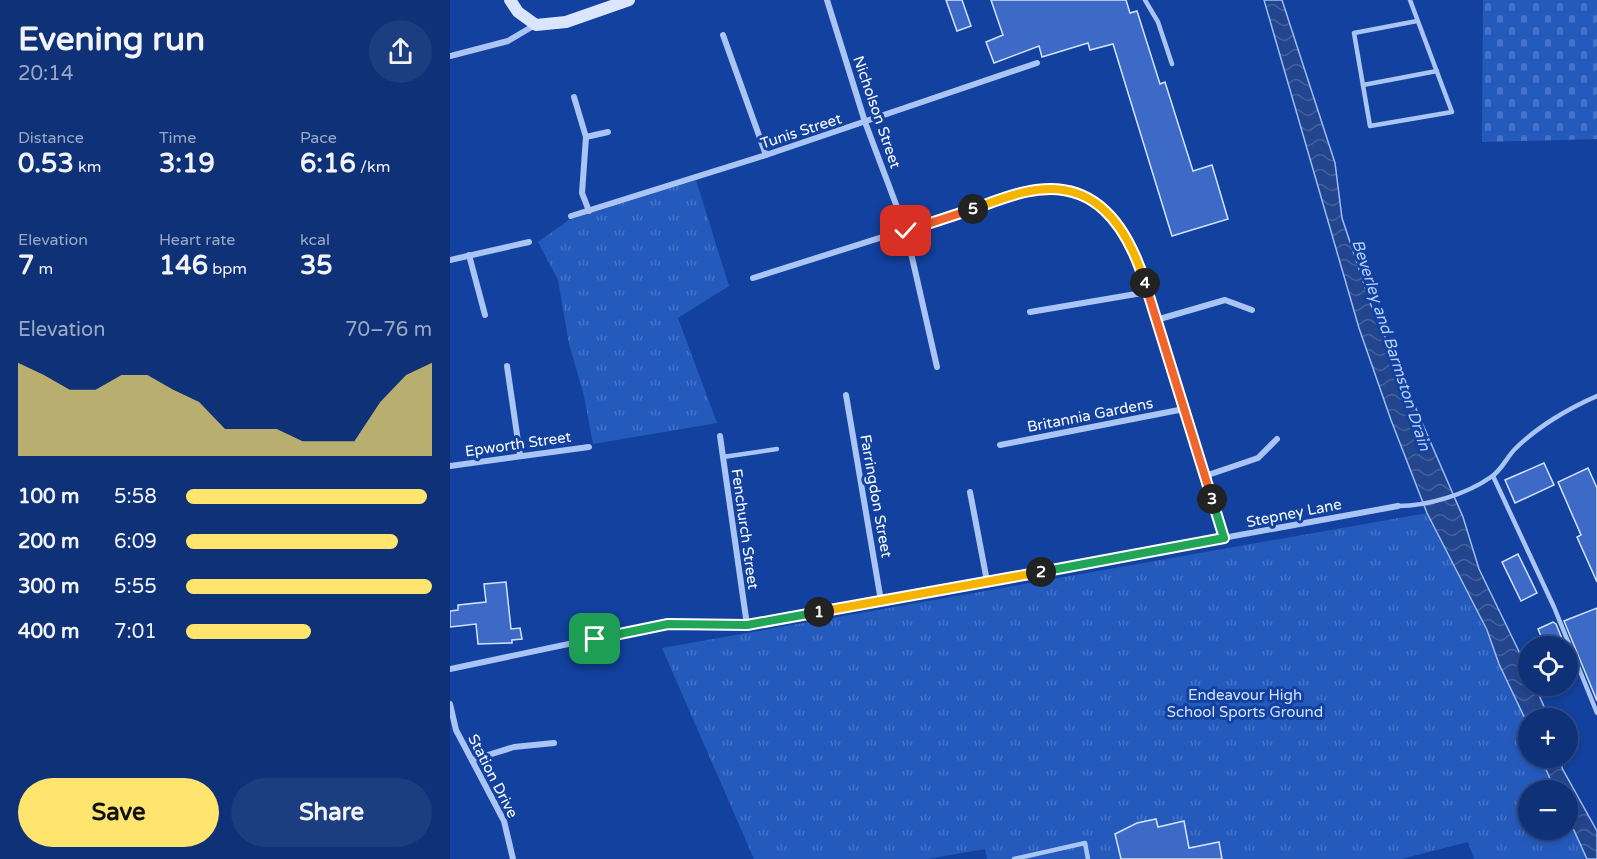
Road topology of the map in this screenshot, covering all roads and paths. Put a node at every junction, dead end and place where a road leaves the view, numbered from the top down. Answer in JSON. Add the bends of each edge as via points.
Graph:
{"nodes":[{"id":1,"x":510,"y":0,"type":"edge"},
{"id":2,"x":628,"y":0,"type":"edge"},
{"id":3,"x":827,"y":0,"type":"edge"},
{"id":4,"x":1145,"y":0,"type":"edge"},
{"id":5,"x":1410,"y":0,"type":"edge"},
{"id":6,"x":1418,"y":21,"type":"junction"},
{"id":7,"x":536,"y":25,"type":"junction"},
{"id":8,"x":723,"y":35,"type":"dead end"},
{"id":9,"x":450,"y":56,"type":"edge"},
{"id":10,"x":1037,"y":63,"type":"dead end"},
{"id":11,"x":1172,"y":64,"type":"dead end"},
{"id":12,"x":1437,"y":71,"type":"junction"},
{"id":13,"x":1363,"y":85,"type":"junction"},
{"id":14,"x":574,"y":97,"type":"dead end"},
{"id":15,"x":866,"y":122,"type":"junction"},
{"id":16,"x":608,"y":132,"type":"dead end"},
{"id":17,"x":586,"y":138,"type":"junction"},
{"id":18,"x":766,"y":155,"type":"junction"},
{"id":19,"x":590,"y":211,"type":"junction"},
{"id":20,"x":571,"y":216,"type":"dead end"},
{"id":21,"x":906,"y":231,"type":"junction"},
{"id":22,"x":530,"y":242,"type":"dead end"},
{"id":23,"x":469,"y":255,"type":"junction"},
{"id":24,"x":450,"y":260,"type":"edge"},
{"id":25,"x":753,"y":278,"type":"dead end"},
{"id":26,"x":1148,"y":292,"type":"junction"},
{"id":27,"x":1252,"y":310,"type":"dead end"},
{"id":28,"x":1030,"y":312,"type":"dead end"},
{"id":29,"x":484,"y":315,"type":"dead end"},
{"id":30,"x":1156,"y":320,"type":"junction"},
{"id":31,"x":507,"y":366,"type":"dead end"},
{"id":32,"x":937,"y":367,"type":"dead end"},
{"id":33,"x":846,"y":395,"type":"dead end"},
{"id":34,"x":1597,"y":396,"type":"edge"},
{"id":35,"x":1184,"y":409,"type":"junction"},
{"id":36,"x":720,"y":436,"type":"dead end"},
{"id":37,"x":1277,"y":439,"type":"dead end"},
{"id":38,"x":1000,"y":445,"type":"dead end"},
{"id":39,"x":589,"y":447,"type":"dead end"},
{"id":40,"x":777,"y":449,"type":"dead end"},
{"id":41,"x":520,"y":455,"type":"junction"},
{"id":42,"x":723,"y":457,"type":"junction"},
{"id":43,"x":450,"y":466,"type":"edge"},
{"id":44,"x":1205,"y":476,"type":"junction"},
{"id":45,"x":1493,"y":476,"type":"junction"},
{"id":46,"x":969,"y":492,"type":"dead end"},
{"id":47,"x":1398,"y":506,"type":"joint"},
{"id":48,"x":1224,"y":538,"type":"junction"},
{"id":49,"x":987,"y":581,"type":"junction"},
{"id":50,"x":881,"y":601,"type":"junction"},
{"id":51,"x":747,"y":625,"type":"junction"},
{"id":52,"x":450,"y":669,"type":"edge"},
{"id":53,"x":450,"y":704,"type":"edge"},
{"id":54,"x":1597,"y":713,"type":"edge"},
{"id":55,"x":554,"y":743,"type":"dead end"},
{"id":56,"x":472,"y":760,"type":"junction"},
{"id":57,"x":513,"y":859,"type":"edge"},
{"id":58,"x":1014,"y":859,"type":"edge"},
{"id":59,"x":1088,"y":859,"type":"edge"}],
"edges":[{"from":1,"to":7,"type":"street","via":[[518,12]]},
{"from":2,"to":7,"type":"street","via":[[566,22]]},
{"from":3,"to":15,"type":"street","name":"Nicholson Street"},
{"from":4,"to":11,"type":"lane","via":[[1158,22]]},
{"from":5,"to":6,"type":"lane"},
{"from":6,"to":12,"type":"lane"},
{"from":6,"to":13,"type":"lane","via":[[1354,33]]},
{"from":7,"to":9,"type":"street","via":[[508,41]]},
{"from":8,"to":18,"type":"street"},
{"from":10,"to":15,"type":"street","name":"Tunis Street"},
{"from":12,"to":13,"type":"lane"},
{"from":12,"to":13,"type":"lane","via":[[1452,112],[1370,126]]},
{"from":14,"to":17,"type":"street"},
{"from":15,"to":18,"type":"street","name":"Tunis Street"},
{"from":15,"to":21,"type":"street","name":"Nicholson Street"},
{"from":16,"to":17,"type":"street"},
{"from":17,"to":19,"type":"street","via":[[582,193]]},
{"from":18,"to":19,"type":"street","name":"Tunis Street"},
{"from":19,"to":20,"type":"street","name":"Tunis Street"},
{"from":21,"to":25,"type":"street"},
{"from":21,"to":26,"type":"street","via":[[1025,192],[1052,188],[1084,193],[1112,217],[1136,256]]},
{"from":21,"to":32,"type":"street","name":"Nicholson Street"},
{"from":22,"to":23,"type":"street"},
{"from":23,"to":24,"type":"street"},
{"from":23,"to":29,"type":"street"},
{"from":26,"to":28,"type":"street"},
{"from":26,"to":30,"type":"street"},
{"from":27,"to":30,"type":"street","via":[[1225,300]]},
{"from":30,"to":35,"type":"street"},
{"from":31,"to":41,"type":"street"},
{"from":33,"to":50,"type":"street","name":"Farringdon Street"},
{"from":34,"to":45,"type":"lane","via":[[1574,406],[1515,448]]},
{"from":35,"to":38,"type":"street","name":"Britannia Gardens"},
{"from":35,"to":44,"type":"street"},
{"from":36,"to":42,"type":"street","name":"Fenchurch Street"},
{"from":37,"to":44,"type":"street","via":[[1258,458]]},
{"from":39,"to":41,"type":"street","name":"Epworth Street"},
{"from":40,"to":42,"type":"lane"},
{"from":41,"to":43,"type":"street","name":"Epworth Street"},
{"from":42,"to":51,"type":"street","name":"Fenchurch Street"},
{"from":44,"to":48,"type":"street"},
{"from":45,"to":47,"type":"lane","via":[[1467,490],[1414,506]]},
{"from":45,"to":54,"type":"lane","via":[[1554,607]]},
{"from":46,"to":49,"type":"street"},
{"from":47,"to":48,"type":"street","name":"Stepney Lane"},
{"from":48,"to":49,"type":"street","name":"Stepney Lane"},
{"from":49,"to":50,"type":"street","name":"Stepney Lane"},
{"from":50,"to":51,"type":"street","name":"Stepney Lane"},
{"from":51,"to":52,"type":"street","name":"Stepney Lane","via":[[668,624]]},
{"from":53,"to":56,"type":"street","name":"Station Drive","via":[[456,730]]},
{"from":55,"to":56,"type":"street","via":[[514,747]]},
{"from":56,"to":57,"type":"street","name":"Station Drive","via":[[504,821]]},
{"from":58,"to":59,"type":"lane","via":[[1085,843]]}]}
